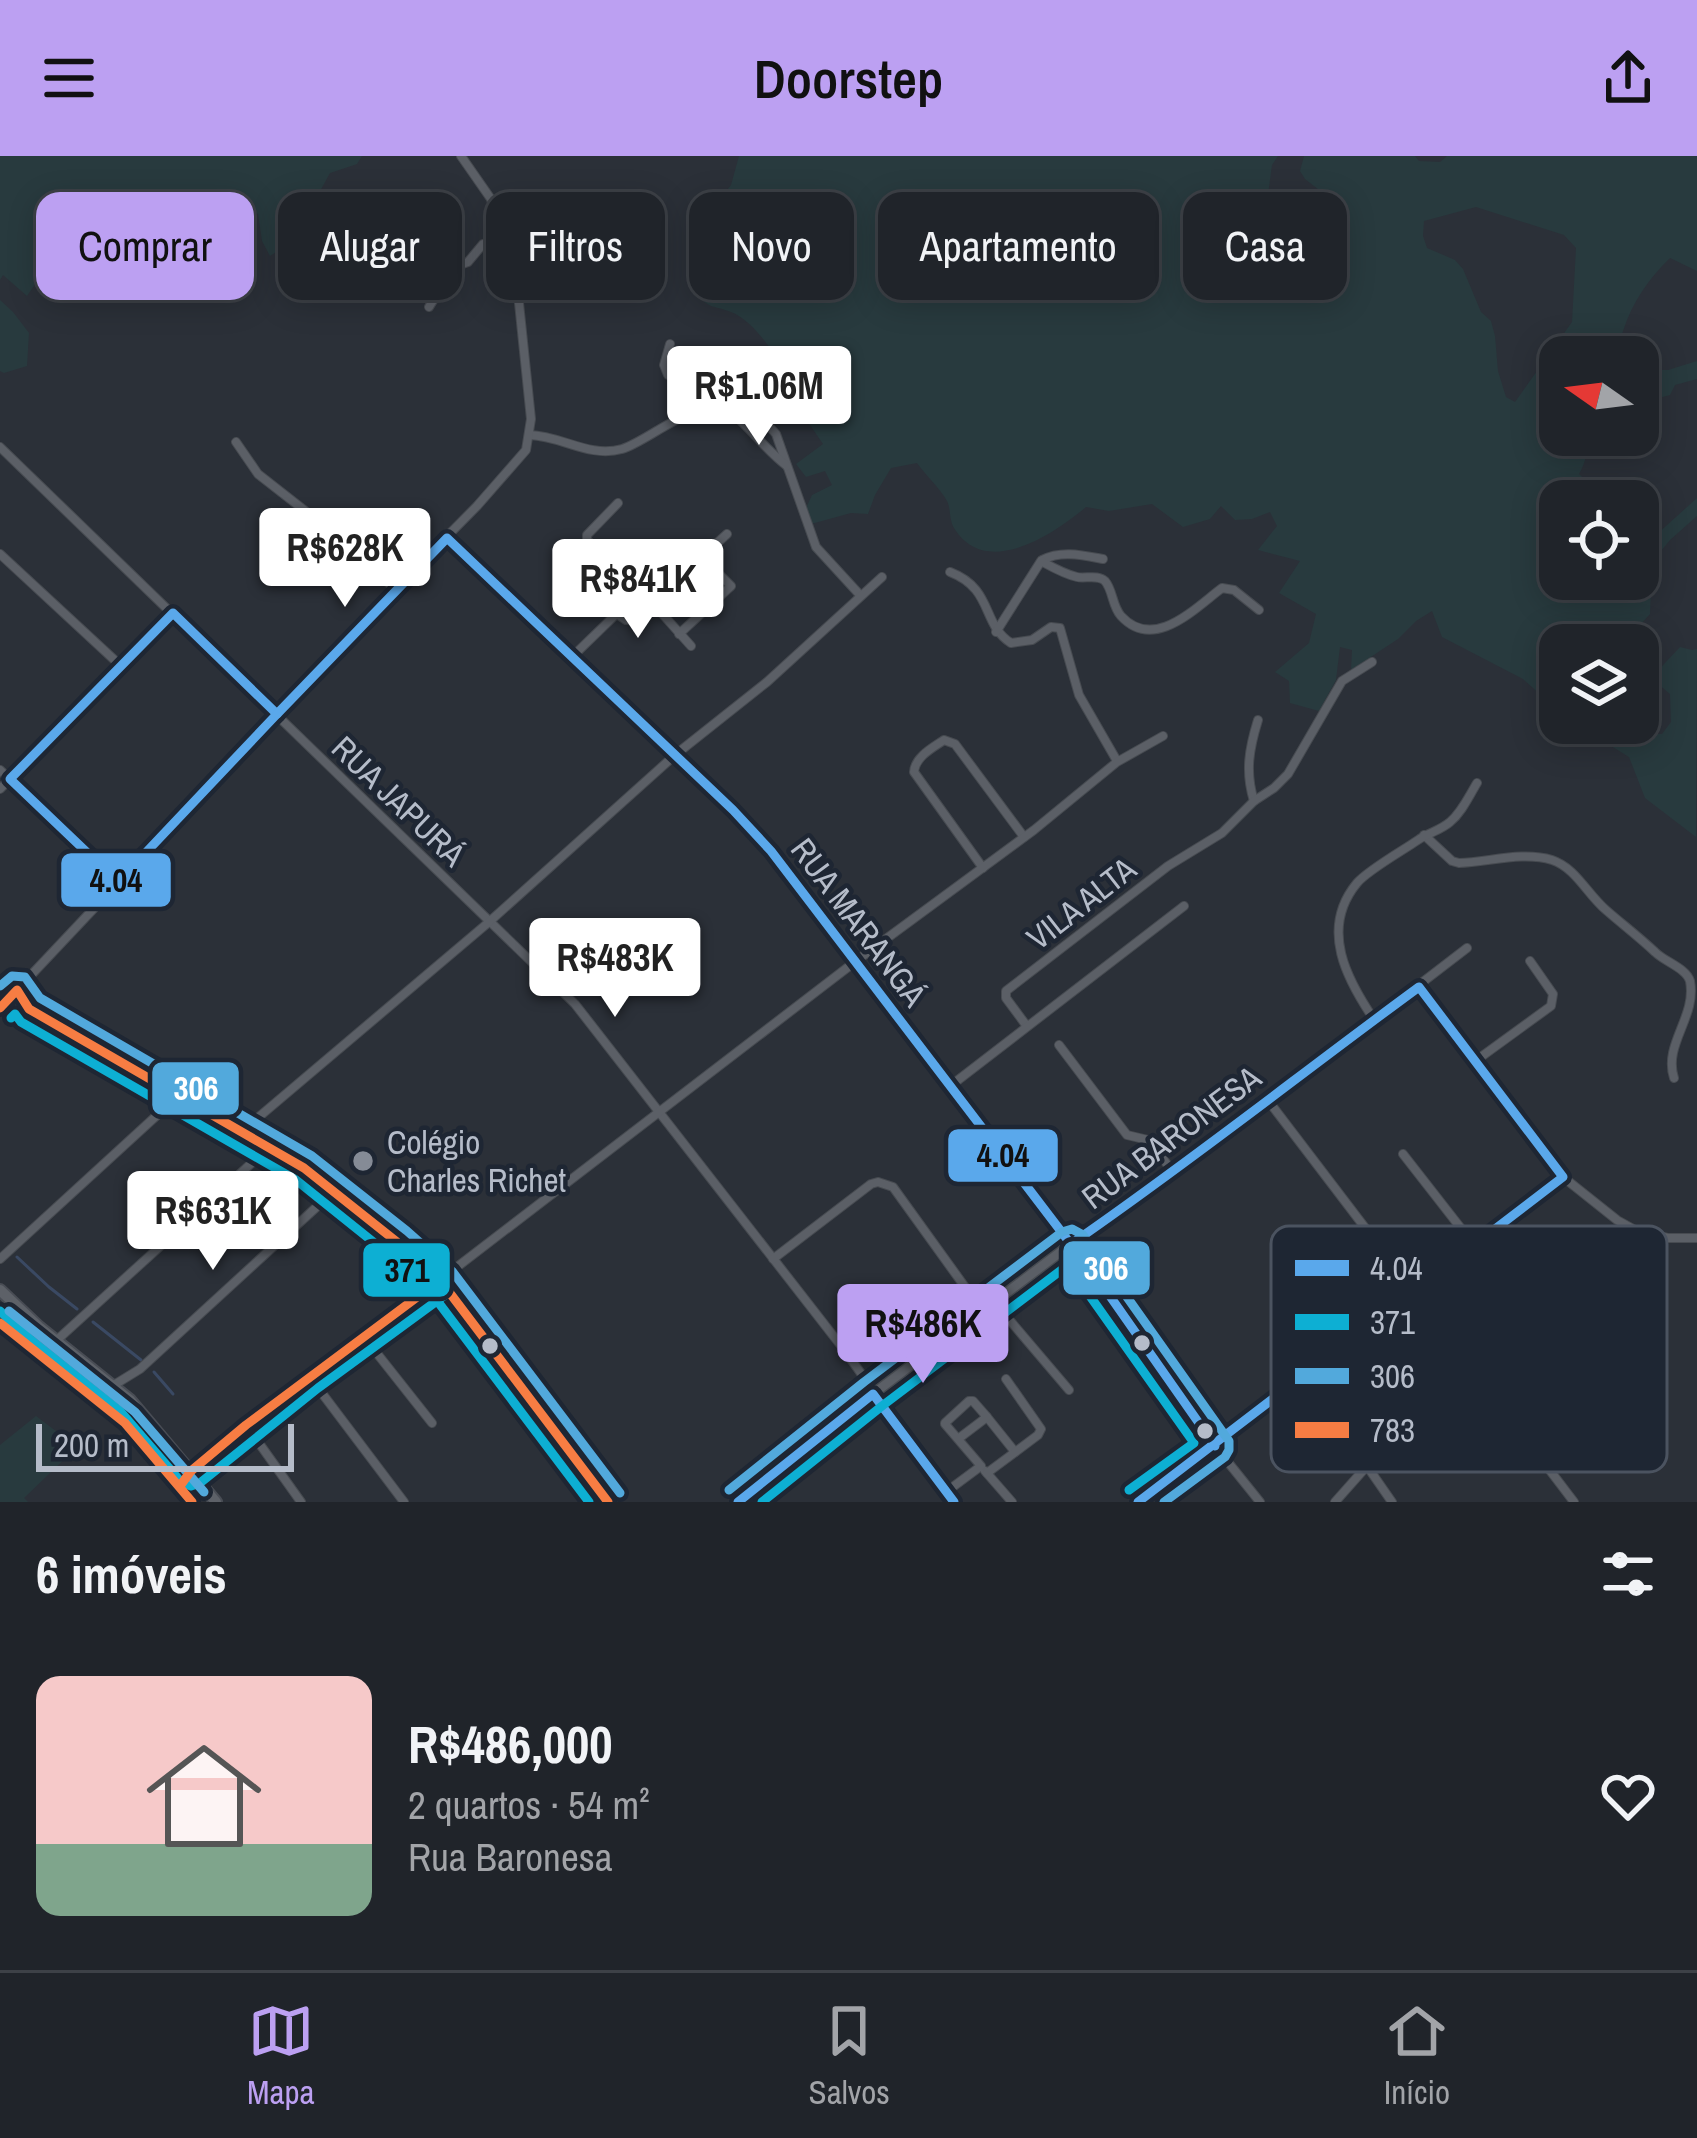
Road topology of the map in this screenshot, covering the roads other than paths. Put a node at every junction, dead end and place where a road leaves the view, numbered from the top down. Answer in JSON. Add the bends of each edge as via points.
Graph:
{"nodes":[{"id":1,"x":461,"y":156,"type":"edge"},
{"id":2,"x":486,"y":192,"type":"edge"},
{"id":3,"x":486,"y":243,"type":"edge"},
{"id":4,"x":518,"y":300,"type":"edge"},
{"id":5,"x":428,"y":308,"type":"dead end"},
{"id":6,"x":670,"y":344,"type":"dead end"},
{"id":7,"x":530,"y":435,"type":"junction"},
{"id":8,"x":236,"y":442,"type":"dead end"},
{"id":9,"x":0,"y":448,"type":"edge"},
{"id":10,"x":788,"y":466,"type":"junction"},
{"id":11,"x":618,"y":503,"type":"dead end"},
{"id":12,"x":728,"y":534,"type":"dead end"},
{"id":13,"x":447,"y":538,"type":"junction"},
{"id":14,"x":0,"y":554,"type":"edge"},
{"id":15,"x":703,"y":558,"type":"junction"},
{"id":16,"x":1102,"y":559,"type":"dead end"},
{"id":17,"x":1041,"y":561,"type":"junction"},
{"id":18,"x":950,"y":572,"type":"dead end"},
{"id":19,"x":882,"y":577,"type":"dead end"},
{"id":20,"x":395,"y":589,"type":"junction"},
{"id":21,"x":641,"y":590,"type":"junction"},
{"id":22,"x":860,"y":595,"type":"junction"},
{"id":23,"x":652,"y":602,"type":"junction"},
{"id":24,"x":1259,"y":610,"type":"dead end"},
{"id":25,"x":173,"y":613,"type":"junction"},
{"id":26,"x":617,"y":614,"type":"junction"},
{"id":27,"x":996,"y":632,"type":"junction"},
{"id":28,"x":679,"y":634,"type":"junction"},
{"id":29,"x":691,"y":646,"type":"dead end"},
{"id":30,"x":573,"y":656,"type":"junction"},
{"id":31,"x":1372,"y":662,"type":"dead end"},
{"id":32,"x":121,"y":666,"type":"junction"},
{"id":33,"x":278,"y":714,"type":"junction"},
{"id":34,"x":1258,"y":720,"type":"dead end"},
{"id":35,"x":1163,"y":736,"type":"dead end"},
{"id":36,"x":675,"y":755,"type":"junction"},
{"id":37,"x":1117,"y":762,"type":"junction"},
{"id":38,"x":0,"y":770,"type":"edge"},
{"id":39,"x":10,"y":779,"type":"junction"},
{"id":40,"x":1477,"y":783,"type":"dead end"},
{"id":41,"x":0,"y":789,"type":"edge"},
{"id":42,"x":1254,"y":801,"type":"junction"},
{"id":43,"x":1424,"y":836,"type":"junction"},
{"id":44,"x":1024,"y":837,"type":"junction"},
{"id":45,"x":983,"y":868,"type":"junction"},
{"id":46,"x":118,"y":882,"type":"junction"},
{"id":47,"x":1184,"y":906,"type":"dead end"},
{"id":48,"x":489,"y":922,"type":"junction"},
{"id":49,"x":1467,"y":948,"type":"dead end"},
{"id":50,"x":856,"y":961,"type":"junction"},
{"id":51,"x":1530,"y":961,"type":"dead end"},
{"id":52,"x":1419,"y":987,"type":"junction"},
{"id":53,"x":17,"y":990,"type":"junction"},
{"id":54,"x":0,"y":1007,"type":"edge"},
{"id":55,"x":29,"y":1009,"type":"junction"},
{"id":56,"x":1375,"y":1021,"type":"junction"},
{"id":57,"x":1026,"y":1025,"type":"junction"},
{"id":58,"x":1059,"y":1045,"type":"dead end"},
{"id":59,"x":1474,"y":1061,"type":"junction"},
{"id":60,"x":1674,"y":1078,"type":"dead end"},
{"id":61,"x":949,"y":1087,"type":"junction"},
{"id":62,"x":178,"y":1096,"type":"junction"},
{"id":63,"x":1267,"y":1099,"type":"junction"},
{"id":64,"x":658,"y":1113,"type":"junction"},
{"id":65,"x":241,"y":1132,"type":"junction"},
{"id":66,"x":264,"y":1144,"type":"junction"},
{"id":67,"x":1403,"y":1154,"type":"dead end"},
{"id":68,"x":1174,"y":1173,"type":"junction"},
{"id":69,"x":1563,"y":1177,"type":"junction"},
{"id":70,"x":334,"y":1191,"type":"junction"},
{"id":71,"x":1364,"y":1226,"type":"edge"},
{"id":72,"x":1459,"y":1226,"type":"edge"},
{"id":73,"x":1499,"y":1226,"type":"edge"},
{"id":74,"x":1628,"y":1226,"type":"edge"},
{"id":75,"x":1667,"y":1238,"type":"edge"},
{"id":76,"x":1697,"y":1238,"type":"edge"},
{"id":77,"x":1071,"y":1244,"type":"junction"},
{"id":78,"x":0,"y":1259,"type":"edge"},
{"id":79,"x":773,"y":1259,"type":"junction"},
{"id":80,"x":440,"y":1280,"type":"junction"},
{"id":81,"x":0,"y":1289,"type":"edge"},
{"id":82,"x":995,"y":1303,"type":"junction"},
{"id":83,"x":983,"y":1312,"type":"junction"},
{"id":84,"x":0,"y":1323,"type":"edge"},
{"id":85,"x":364,"y":1336,"type":"junction"},
{"id":86,"x":57,"y":1340,"type":"junction"},
{"id":87,"x":309,"y":1376,"type":"junction"},
{"id":88,"x":1006,"y":1379,"type":"dead end"},
{"id":89,"x":114,"y":1385,"type":"junction"},
{"id":90,"x":1069,"y":1390,"type":"dead end"},
{"id":91,"x":873,"y":1394,"type":"junction"},
{"id":92,"x":1271,"y":1400,"type":"edge"},
{"id":93,"x":987,"y":1417,"type":"junction"},
{"id":94,"x":432,"y":1424,"type":"dead end"},
{"id":95,"x":246,"y":1425,"type":"junction"},
{"id":96,"x":958,"y":1439,"type":"junction"},
{"id":97,"x":1215,"y":1446,"type":"junction"},
{"id":98,"x":1015,"y":1452,"type":"junction"},
{"id":99,"x":984,"y":1469,"type":"junction"},
{"id":100,"x":191,"y":1471,"type":"junction"},
{"id":101,"x":1362,"y":1472,"type":"edge"},
{"id":102,"x":1371,"y":1472,"type":"edge"},
{"id":103,"x":1551,"y":1472,"type":"edge"},
{"id":104,"x":180,"y":1486,"type":"junction"},
{"id":105,"x":946,"y":1492,"type":"junction"},
{"id":106,"x":193,"y":1502,"type":"edge"},
{"id":107,"x":216,"y":1502,"type":"edge"},
{"id":108,"x":301,"y":1502,"type":"edge"},
{"id":109,"x":404,"y":1502,"type":"edge"},
{"id":110,"x":608,"y":1502,"type":"edge"},
{"id":111,"x":738,"y":1502,"type":"edge"},
{"id":112,"x":953,"y":1502,"type":"edge"},
{"id":113,"x":1012,"y":1502,"type":"edge"},
{"id":114,"x":1138,"y":1502,"type":"edge"},
{"id":115,"x":1260,"y":1502,"type":"edge"},
{"id":116,"x":1335,"y":1502,"type":"edge"},
{"id":117,"x":1392,"y":1502,"type":"edge"},
{"id":118,"x":1574,"y":1502,"type":"edge"}],
"edges":[{"from":1,"to":2,"type":"street"},
{"from":3,"to":5,"type":"street","via":[[451,269]]},
{"from":4,"to":7,"type":"street"},
{"from":6,"to":10,"type":"street","via":[[668,375],[709,375],[732,385],[776,434]]},
{"from":7,"to":10,"type":"street","via":[[591,451],[624,449],[714,407]]},
{"from":7,"to":13,"type":"street"},
{"from":8,"to":20,"type":"street","via":[[258,474]]},
{"from":9,"to":25,"type":"street","name":"RUA JAPURÁ"},
{"from":10,"to":22,"type":"street","via":[[816,547]]},
{"from":11,"to":21,"type":"street","via":[[586,537]]},
{"from":12,"to":15,"type":"street"},
{"from":13,"to":20,"type":"street"},
{"from":13,"to":30,"type":"street","name":"RUA MARANGÁ"},
{"from":14,"to":32,"type":"street"},
{"from":15,"to":23,"type":"street"},
{"from":15,"to":28,"type":"street","via":[[731,586]]},
{"from":16,"to":17,"type":"street","via":[[1062,552]]},
{"from":17,"to":24,"type":"street","via":[[1104,580],[1120,615],[1142,628],[1178,622],[1222,588]]},
{"from":17,"to":27,"type":"street"},
{"from":18,"to":27,"type":"street","via":[[977,590]]},
{"from":19,"to":22,"type":"street"},
{"from":20,"to":33,"type":"street"},
{"from":21,"to":23,"type":"street"},
{"from":21,"to":26,"type":"street"},
{"from":22,"to":36,"type":"street"},
{"from":23,"to":26,"type":"street","via":[[632,620]]},
{"from":23,"to":28,"type":"street"},
{"from":25,"to":32,"type":"street"},
{"from":25,"to":33,"type":"street","name":"RUA JAPURÁ"},
{"from":26,"to":30,"type":"street"},
{"from":27,"to":37,"type":"street","via":[[1017,644],[1060,628],[1079,695]]},
{"from":28,"to":29,"type":"street"},
{"from":30,"to":36,"type":"street","name":"RUA MARANGÁ"},
{"from":31,"to":42,"type":"street","via":[[1342,681],[1288,774]]},
{"from":32,"to":39,"type":"street"},
{"from":33,"to":46,"type":"street"},
{"from":33,"to":48,"type":"street","name":"RUA JAPURÁ"},
{"from":34,"to":42,"type":"street","via":[[1247,761]]},
{"from":35,"to":37,"type":"street"},
{"from":36,"to":48,"type":"street"},
{"from":36,"to":50,"type":"street","name":"RUA MARANGÁ","via":[[752,829]]},
{"from":37,"to":44,"type":"street"},
{"from":38,"to":39,"type":"street"},
{"from":39,"to":41,"type":"street"},
{"from":39,"to":46,"type":"street"},
{"from":40,"to":43,"type":"street","via":[[1456,817]]},
{"from":42,"to":57,"type":"street","name":"VILA ALTA","via":[[1006,991]]},
{"from":43,"to":56,"type":"street","via":[[1358,882],[1340,919],[1348,978]]},
{"from":43,"to":60,"type":"street","via":[[1460,863],[1554,861],[1687,974],[1688,1014],[1670,1055]]},
{"from":44,"to":45,"type":"street"},
{"from":44,"to":45,"type":"street","via":[[955,743],[931,749],[914,772]]},
{"from":45,"to":50,"type":"street"},
{"from":46,"to":53,"type":"street"},
{"from":47,"to":57,"type":"street","name":"VILA ALTA"},
{"from":48,"to":64,"type":"street","name":"RUA JAPURÁ","via":[[580,1010]]},
{"from":48,"to":65,"type":"street"},
{"from":49,"to":52,"type":"street","name":"RUA BARONESA"},
{"from":50,"to":61,"type":"street","name":"RUA MARANGÁ"},
{"from":50,"to":64,"type":"street"},
{"from":51,"to":59,"type":"street","via":[[1553,994],[1550,1006]]},
{"from":52,"to":56,"type":"street","name":"RUA BARONESA"},
{"from":52,"to":59,"type":"street"},
{"from":53,"to":54,"type":"street"},
{"from":53,"to":55,"type":"street"},
{"from":54,"to":55,"type":"street"},
{"from":55,"to":62,"type":"street"},
{"from":56,"to":63,"type":"street","name":"RUA BARONESA"},
{"from":57,"to":61,"type":"street","name":"VILA ALTA"},
{"from":58,"to":68,"type":"street","via":[[1127,1135],[1148,1140]]},
{"from":59,"to":69,"type":"street"},
{"from":61,"to":77,"type":"street","name":"RUA MARANGÁ"},
{"from":62,"to":65,"type":"street"},
{"from":62,"to":78,"type":"street"},
{"from":63,"to":68,"type":"street","name":"RUA BARONESA"},
{"from":63,"to":71,"type":"street"},
{"from":64,"to":79,"type":"street","name":"RUA JAPURÁ"},
{"from":64,"to":80,"type":"street"},
{"from":65,"to":66,"type":"street"},
{"from":66,"to":70,"type":"street"},
{"from":66,"to":86,"type":"street"},
{"from":67,"to":72,"type":"street"},
{"from":68,"to":77,"type":"street","name":"RUA BARONESA"},
{"from":69,"to":73,"type":"street"},
{"from":69,"to":74,"type":"street"},
{"from":70,"to":80,"type":"street"},
{"from":70,"to":89,"type":"street"},
{"from":75,"to":76,"type":"street"},
{"from":77,"to":82,"type":"street","name":"RUA BARONESA"},
{"from":77,"to":97,"type":"street","name":"RUA MARANGÁ"},
{"from":79,"to":83,"type":"street","via":[[871,1184],[885,1183]]},
{"from":79,"to":91,"type":"street","name":"RUA JAPURÁ"},
{"from":80,"to":85,"type":"street"},
{"from":80,"to":110,"type":"street"},
{"from":81,"to":86,"type":"main road"},
{"from":82,"to":83,"type":"street","name":"RUA BARONESA"},
{"from":82,"to":90,"type":"street"},
{"from":83,"to":91,"type":"street","name":"RUA BARONESA"},
{"from":84,"to":104,"type":"main road","via":[[125,1423]]},
{"from":85,"to":87,"type":"street"},
{"from":85,"to":94,"type":"street"},
{"from":86,"to":89,"type":"main road"},
{"from":87,"to":95,"type":"street"},
{"from":87,"to":109,"type":"street"},
{"from":88,"to":98,"type":"street","via":[[1041,1429]]},
{"from":89,"to":100,"type":"main road"},
{"from":91,"to":105,"type":"street","name":"RUA JAPURÁ"},
{"from":91,"to":111,"type":"street","name":"RUA BARONESA"},
{"from":92,"to":97,"type":"street"},
{"from":93,"to":96,"type":"street"},
{"from":93,"to":96,"type":"street","via":[[969,1401],[945,1421]]},
{"from":93,"to":98,"type":"street"},
{"from":95,"to":100,"type":"street"},
{"from":95,"to":108,"type":"street"},
{"from":96,"to":99,"type":"street"},
{"from":97,"to":114,"type":"street"},
{"from":97,"to":115,"type":"street","name":"RUA MARANGÁ"},
{"from":98,"to":99,"type":"street"},
{"from":99,"to":105,"type":"street"},
{"from":99,"to":113,"type":"street"},
{"from":100,"to":104,"type":"street"},
{"from":100,"to":107,"type":"main road"},
{"from":101,"to":116,"type":"street"},
{"from":102,"to":117,"type":"street"},
{"from":103,"to":118,"type":"street"},
{"from":104,"to":106,"type":"main road"},
{"from":105,"to":112,"type":"street","name":"RUA JAPURÁ"}]}
